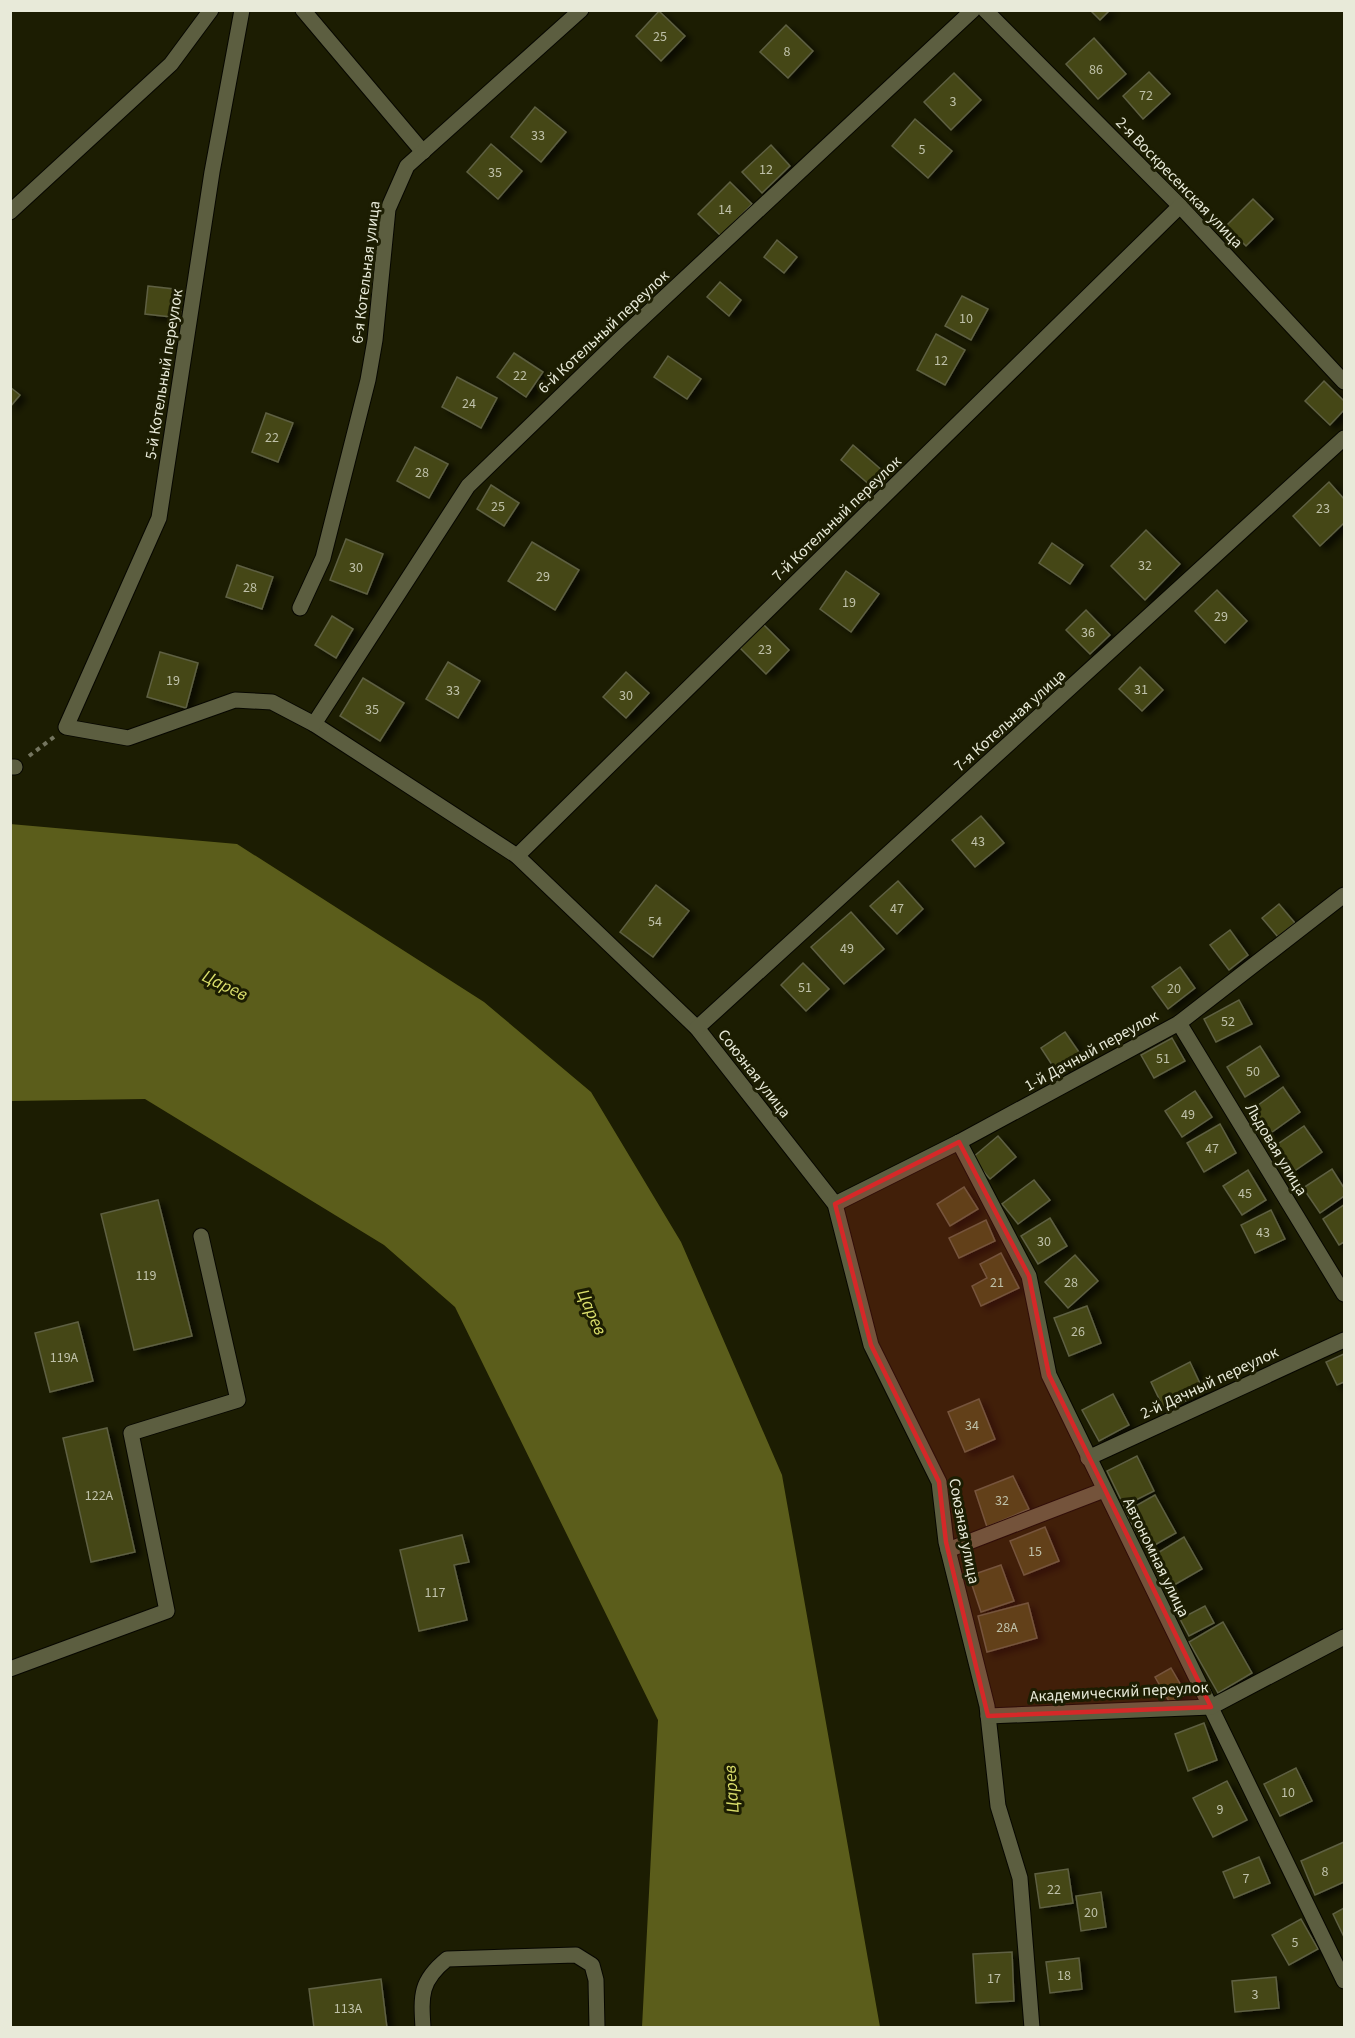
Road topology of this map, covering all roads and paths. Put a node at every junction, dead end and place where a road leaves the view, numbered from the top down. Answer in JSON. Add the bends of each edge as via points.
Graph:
{"nodes":[{"id":1,"x":211,"y":10,"type":"edge"},
{"id":2,"x":242,"y":10,"type":"edge"},
{"id":3,"x":303,"y":10,"type":"edge"},
{"id":4,"x":581,"y":10,"type":"edge"},
{"id":5,"x":973,"y":10,"type":"edge"},
{"id":6,"x":985,"y":10,"type":"edge"},
{"id":7,"x":423,"y":152,"type":"junction"},
{"id":8,"x":1180,"y":206,"type":"junction"},
{"id":9,"x":10,"y":212,"type":"edge"},
{"id":10,"x":1344,"y":382,"type":"edge"},
{"id":11,"x":1344,"y":438,"type":"edge"},
{"id":12,"x":300,"y":608,"type":"dead end"},
{"id":13,"x":314,"y":724,"type":"junction"},
{"id":14,"x":66,"y":727,"type":"junction"},
{"id":15,"x":13,"y":767,"type":"edge"},
{"id":16,"x":517,"y":856,"type":"junction"},
{"id":17,"x":1344,"y":895,"type":"edge"},
{"id":18,"x":1179,"y":1023,"type":"junction"},
{"id":19,"x":697,"y":1028,"type":"junction"},
{"id":20,"x":959,"y":1142,"type":"junction"},
{"id":21,"x":835,"y":1204,"type":"junction"},
{"id":22,"x":201,"y":1236,"type":"dead end"},
{"id":23,"x":1344,"y":1294,"type":"edge"},
{"id":24,"x":1344,"y":1340,"type":"edge"},
{"id":25,"x":1088,"y":1458,"type":"junction"},
{"id":26,"x":1104,"y":1490,"type":"junction"},
{"id":27,"x":948,"y":1550,"type":"junction"},
{"id":28,"x":1344,"y":1637,"type":"edge"},
{"id":29,"x":10,"y":1669,"type":"edge"},
{"id":30,"x":1211,"y":1707,"type":"junction"},
{"id":31,"x":988,"y":1716,"type":"junction"},
{"id":32,"x":1344,"y":1981,"type":"edge"},
{"id":33,"x":423,"y":2028,"type":"edge"},
{"id":34,"x":597,"y":2028,"type":"edge"},
{"id":35,"x":1032,"y":2028,"type":"edge"}],
"edges":[{"from":1,"to":9,"type":"street","via":[[171,64]]},
{"from":2,"to":14,"type":"street","name":"5-й Котельный переулок","via":[[212,172],[159,518]]},
{"from":3,"to":7,"type":"street"},
{"from":4,"to":7,"type":"street","name":"6-я Котельная улица"},
{"from":5,"to":13,"type":"street","name":"6-й Котельный переулок","via":[[468,486]]},
{"from":6,"to":8,"type":"street","name":"2-я Воскресенская улица"},
{"from":7,"to":12,"type":"street","name":"6-я Котельная улица","via":[[407,166],[388,209],[368,380],[323,558]]},
{"from":8,"to":10,"type":"street","name":"2-я Воскресенская улица"},
{"from":8,"to":16,"type":"street","name":"7-й Котельный переулок"},
{"from":11,"to":19,"type":"street","name":"7-я Котельная улица"},
{"from":13,"to":14,"type":"street","name":"Союзная улица","via":[[272,702],[235,699],[128,738]]},
{"from":13,"to":16,"type":"street","name":"Союзная улица"},
{"from":14,"to":15,"type":"path"},
{"from":16,"to":19,"type":"street","name":"Союзная улица"},
{"from":17,"to":18,"type":"street","name":"1-й Дачный переулок"},
{"from":18,"to":20,"type":"street","name":"1-й Дачный переулок"},
{"from":18,"to":23,"type":"street","name":"Льдовая улица"},
{"from":19,"to":21,"type":"street","name":"Союзная улица"},
{"from":20,"to":21,"type":"street","name":"1-й Дачный переулок"},
{"from":20,"to":25,"type":"street","name":"Автономная улица","via":[[1029,1276],[1049,1375]]},
{"from":21,"to":27,"type":"street","name":"Союзная улица","via":[[871,1345],[939,1482]]},
{"from":22,"to":29,"type":"street","via":[[238,1400],[131,1433],[167,1611]]},
{"from":24,"to":25,"type":"street","name":"2-й Дачный переулок"},
{"from":25,"to":26,"type":"street","name":"Автономная улица"},
{"from":26,"to":27,"type":"street"},
{"from":26,"to":30,"type":"street","name":"Автономная улица"},
{"from":27,"to":31,"type":"street","name":"Союзная улица"},
{"from":28,"to":30,"type":"street","name":"Академический переулок"},
{"from":30,"to":31,"type":"street","name":"Академический переулок"},
{"from":30,"to":32,"type":"street","name":"Автономная улица"},
{"from":31,"to":35,"type":"street","name":"Союзная улица","via":[[998,1806],[1020,1878]]},
{"from":33,"to":34,"type":"street","via":[[421,1997],[433,1971],[447,1959],[576,1955],[592,1965]]}]}
